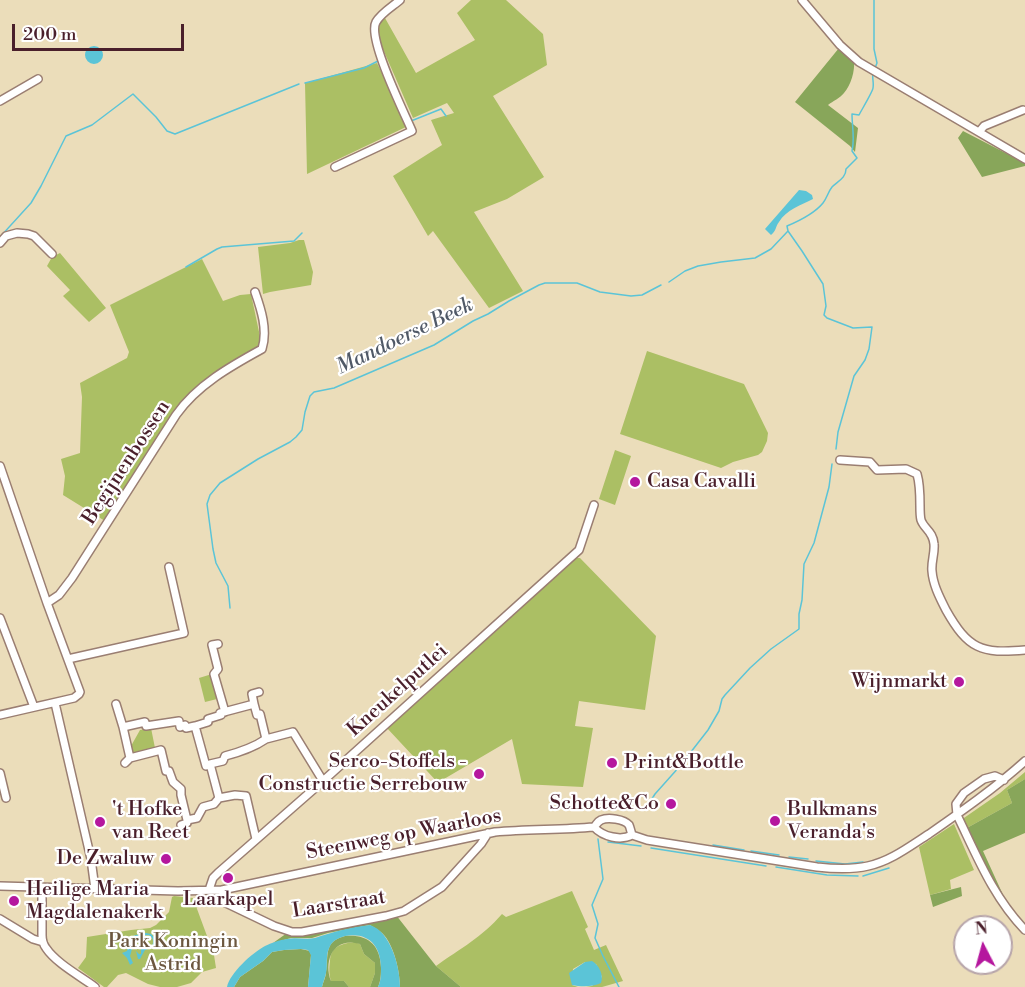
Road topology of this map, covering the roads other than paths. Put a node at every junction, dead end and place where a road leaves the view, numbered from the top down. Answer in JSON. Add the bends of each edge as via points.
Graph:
{"nodes":[{"id":1,"x":400,"y":0,"type":"edge"},
{"id":2,"x":802,"y":0,"type":"edge"},
{"id":3,"x":38,"y":79,"type":"dead end"},
{"id":4,"x":0,"y":101,"type":"edge"},
{"id":5,"x":1023,"y":110,"type":"dead end"},
{"id":6,"x":979,"y":132,"type":"junction"},
{"id":7,"x":1025,"y":159,"type":"edge"},
{"id":8,"x":335,"y":167,"type":"dead end"},
{"id":9,"x":0,"y":243,"type":"edge"},
{"id":10,"x":52,"y":254,"type":"dead end"},
{"id":11,"x":255,"y":292,"type":"dead end"},
{"id":12,"x":840,"y":460,"type":"dead end"},
{"id":13,"x":0,"y":466,"type":"edge"},
{"id":14,"x":594,"y":505,"type":"dead end"},
{"id":15,"x":170,"y":567,"type":"dead end"},
{"id":16,"x":47,"y":603,"type":"junction"},
{"id":17,"x":0,"y":618,"type":"edge"},
{"id":18,"x":218,"y":644,"type":"dead end"},
{"id":19,"x":1025,"y":650,"type":"edge"},
{"id":20,"x":68,"y":659,"type":"junction"},
{"id":21,"x":259,"y":692,"type":"dead end"},
{"id":22,"x":55,"y":703,"type":"junction"},
{"id":23,"x":116,"y":704,"type":"dead end"},
{"id":24,"x":254,"y":704,"type":"junction"},
{"id":25,"x":33,"y":708,"type":"junction"},
{"id":26,"x":225,"y":712,"type":"junction"},
{"id":27,"x":0,"y":715,"type":"edge"},
{"id":28,"x":158,"y":725,"type":"junction"},
{"id":29,"x":195,"y":726,"type":"junction"},
{"id":30,"x":123,"y":727,"type":"junction"},
{"id":31,"x":160,"y":735,"type":"dead end"},
{"id":32,"x":266,"y":739,"type":"junction"},
{"id":33,"x":1025,"y":762,"type":"edge"},
{"id":34,"x":210,"y":764,"type":"junction"},
{"id":35,"x":0,"y":773,"type":"edge"},
{"id":36,"x":1004,"y":780,"type":"junction"},
{"id":37,"x":323,"y":781,"type":"junction"},
{"id":38,"x":6,"y":798,"type":"dead end"},
{"id":39,"x":219,"y":798,"type":"junction"},
{"id":40,"x":957,"y":815,"type":"junction"},
{"id":41,"x":594,"y":827,"type":"junction"},
{"id":42,"x":488,"y":833,"type":"junction"},
{"id":43,"x":632,"y":835,"type":"junction"},
{"id":44,"x":256,"y":839,"type":"junction"},
{"id":45,"x":0,"y":886,"type":"edge"},
{"id":46,"x":42,"y":886,"type":"junction"},
{"id":47,"x":95,"y":889,"type":"junction"},
{"id":48,"x":209,"y":890,"type":"junction"},
{"id":49,"x":222,"y":890,"type":"junction"},
{"id":50,"x":0,"y":919,"type":"edge"},
{"id":51,"x":1025,"y":930,"type":"edge"},
{"id":52,"x":43,"y":942,"type":"junction"},
{"id":53,"x":95,"y":987,"type":"edge"}],
"edges":[{"from":1,"to":8,"type":"street","via":[[377,21],[374,31],[412,131]]},
{"from":2,"to":6,"type":"street","via":[[859,62]]},
{"from":3,"to":4,"type":"street"},
{"from":5,"to":6,"type":"street","via":[[984,126]]},
{"from":6,"to":7,"type":"street"},
{"from":9,"to":10,"type":"street","via":[[6,236],[28,234]]},
{"from":11,"to":16,"type":"street","name":"Begijnenbossen","via":[[265,332],[262,349],[215,377],[184,404],[72,578]]},
{"from":12,"to":19,"type":"street","via":[[870,462],[877,470],[906,469],[917,474],[921,521],[932,534],[934,544],[934,582],[955,626],[976,646],[991,651]]},
{"from":13,"to":16,"type":"street"},
{"from":14,"to":37,"type":"street","name":"Kneukelputlei","via":[[579,550]]},
{"from":15,"to":20,"type":"street","via":[[184,633]]},
{"from":16,"to":20,"type":"street"},
{"from":17,"to":25,"type":"street"},
{"from":18,"to":26,"type":"street","via":[[212,645],[218,669],[214,674]]},
{"from":20,"to":22,"type":"street","via":[[79,694]]},
{"from":21,"to":24,"type":"street","via":[[252,694]]},
{"from":22,"to":25,"type":"street"},
{"from":22,"to":47,"type":"street","via":[[92,859]]},
{"from":23,"to":30,"type":"street"},
{"from":24,"to":26,"type":"street"},
{"from":24,"to":32,"type":"street"},
{"from":25,"to":27,"type":"street"},
{"from":26,"to":29,"type":"street"},
{"from":28,"to":29,"type":"street","via":[[179,721],[180,727]]},
{"from":28,"to":30,"type":"street","via":[[146,726],[145,722]]},
{"from":28,"to":31,"type":"street"},
{"from":29,"to":34,"type":"street","via":[[206,766]]},
{"from":30,"to":39,"type":"street","via":[[128,760],[160,747],[166,771],[181,789],[184,823]]},
{"from":32,"to":34,"type":"street"},
{"from":32,"to":37,"type":"street","via":[[293,732]]},
{"from":33,"to":36,"type":"street","name":"Steenweg op Waarloos"},
{"from":34,"to":39,"type":"street"},
{"from":35,"to":38,"type":"street"},
{"from":36,"to":40,"type":"street","name":"Steenweg op Waarloos"},
{"from":36,"to":40,"type":"street","via":[[995,776],[984,779],[964,793],[956,804]]},
{"from":37,"to":44,"type":"street","name":"Kneukelputlei"},
{"from":39,"to":44,"type":"street","via":[[246,796]]},
{"from":40,"to":43,"type":"street","name":"Steenweg op Waarloos","via":[[900,853],[869,866],[842,869]]},
{"from":40,"to":51,"type":"street","via":[[992,887]]},
{"from":41,"to":42,"type":"street","name":"Steenweg op Waarloos"},
{"from":41,"to":43,"type":"street","name":"Steenweg op Waarloos","via":[[604,835]]},
{"from":41,"to":43,"type":"street","name":"Steenweg op Waarloos","via":[[604,819],[620,820],[630,826]]},
{"from":42,"to":49,"type":"street","name":"Steenweg op Waarloos"},
{"from":42,"to":49,"type":"street","name":"Laarstraat","via":[[442,887],[404,911],[386,916],[302,932],[287,931],[226,903]]},
{"from":44,"to":48,"type":"street","name":"Kneukelputlei","via":[[213,878]]},
{"from":45,"to":46,"type":"street"},
{"from":46,"to":47,"type":"street"},
{"from":46,"to":52,"type":"street"},
{"from":47,"to":48,"type":"street"},
{"from":48,"to":49,"type":"street"},
{"from":50,"to":52,"type":"street"},
{"from":52,"to":53,"type":"street","via":[[55,958]]}]}
